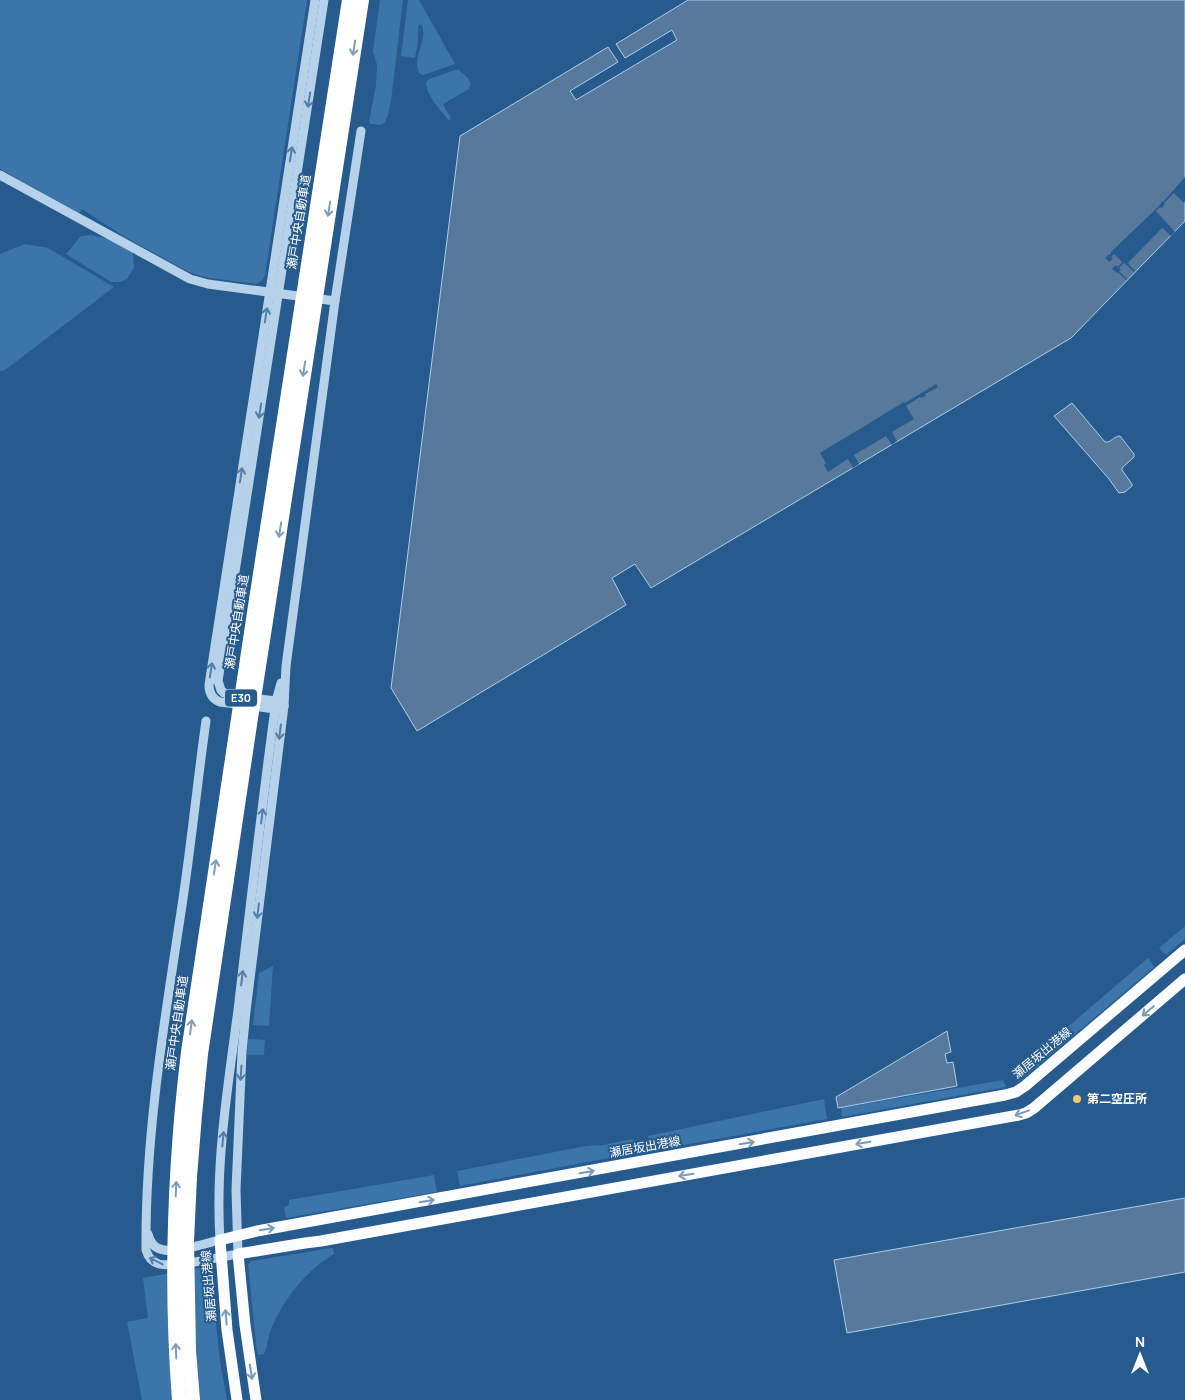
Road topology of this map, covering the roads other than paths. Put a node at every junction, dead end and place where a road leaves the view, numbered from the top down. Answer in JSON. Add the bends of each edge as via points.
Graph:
{"nodes":[{"id":1,"x":315,"y":0,"type":"edge"},
{"id":2,"x":324,"y":0,"type":"edge"},
{"id":3,"x":349,"y":0,"type":"edge"},
{"id":4,"x":362,"y":0,"type":"edge"},
{"id":5,"x":361,"y":131,"type":"dead end"},
{"id":6,"x":0,"y":175,"type":"edge"},
{"id":7,"x":274,"y":293,"type":"junction"},
{"id":8,"x":335,"y":301,"type":"junction"},
{"id":9,"x":278,"y":706,"type":"junction"},
{"id":10,"x":206,"y":720,"type":"dead end"},
{"id":11,"x":1185,"y":950,"type":"edge"},
{"id":12,"x":1185,"y":979,"type":"edge"},
{"id":13,"x":147,"y":1231,"type":"junction"},
{"id":14,"x":237,"y":1236,"type":"junction"},
{"id":15,"x":220,"y":1240,"type":"junction"},
{"id":16,"x":238,"y":1254,"type":"junction"},
{"id":17,"x":221,"y":1257,"type":"junction"},
{"id":18,"x":179,"y":1400,"type":"edge"},
{"id":19,"x":193,"y":1400,"type":"edge"},
{"id":20,"x":237,"y":1400,"type":"edge"},
{"id":21,"x":256,"y":1400,"type":"edge"}],
"edges":[{"from":7,"to":1,"type":"street","one_way":true},
{"from":2,"to":7,"type":"street","one_way":true},
{"from":18,"to":3,"type":"highway","name":"瀬戸中央自動車道","number":"E30","one_way":true,"bridge":true,"via":[[174,1242],[180,1115]]},
{"from":4,"to":19,"type":"highway","number":"E30","one_way":true,"bridge":true,"via":[[201,1054],[191,1159],[188,1241]]},
{"from":5,"to":8,"type":"street"},
{"from":6,"to":7,"type":"street","via":[[190,279]]},
{"from":7,"to":8,"type":"street"},
{"from":7,"to":9,"type":"street","via":[[209,685],[210,693],[220,702]]},
{"from":8,"to":9,"type":"street"},
{"from":9,"to":14,"type":"street","one_way":true,"via":[[242,1052]]},
{"from":15,"to":9,"type":"street","one_way":true,"via":[[218,1216],[224,1124]]},
{"from":10,"to":13,"type":"street","via":[[157,1074]]},
{"from":14,"to":11,"type":"main road","name":"瀬居坂出港線","one_way":true,"via":[[1005,1096],[1025,1086]]},
{"from":12,"to":16,"type":"main road","one_way":true,"via":[[1026,1113],[321,1242]]},
{"from":13,"to":15,"type":"street","via":[[154,1246],[171,1251]]},
{"from":17,"to":13,"type":"street","one_way":true,"via":[[177,1264],[154,1262],[147,1255]]},
{"from":14,"to":15,"type":"main road","name":"瀬居坂出港線"},
{"from":14,"to":16,"type":"street"},
{"from":15,"to":17,"type":"main road","name":"瀬居坂出港線"},
{"from":16,"to":17,"type":"street"},
{"from":16,"to":21,"type":"main road","one_way":true},
{"from":20,"to":17,"type":"main road","name":"瀬居坂出港線","one_way":true}]}
